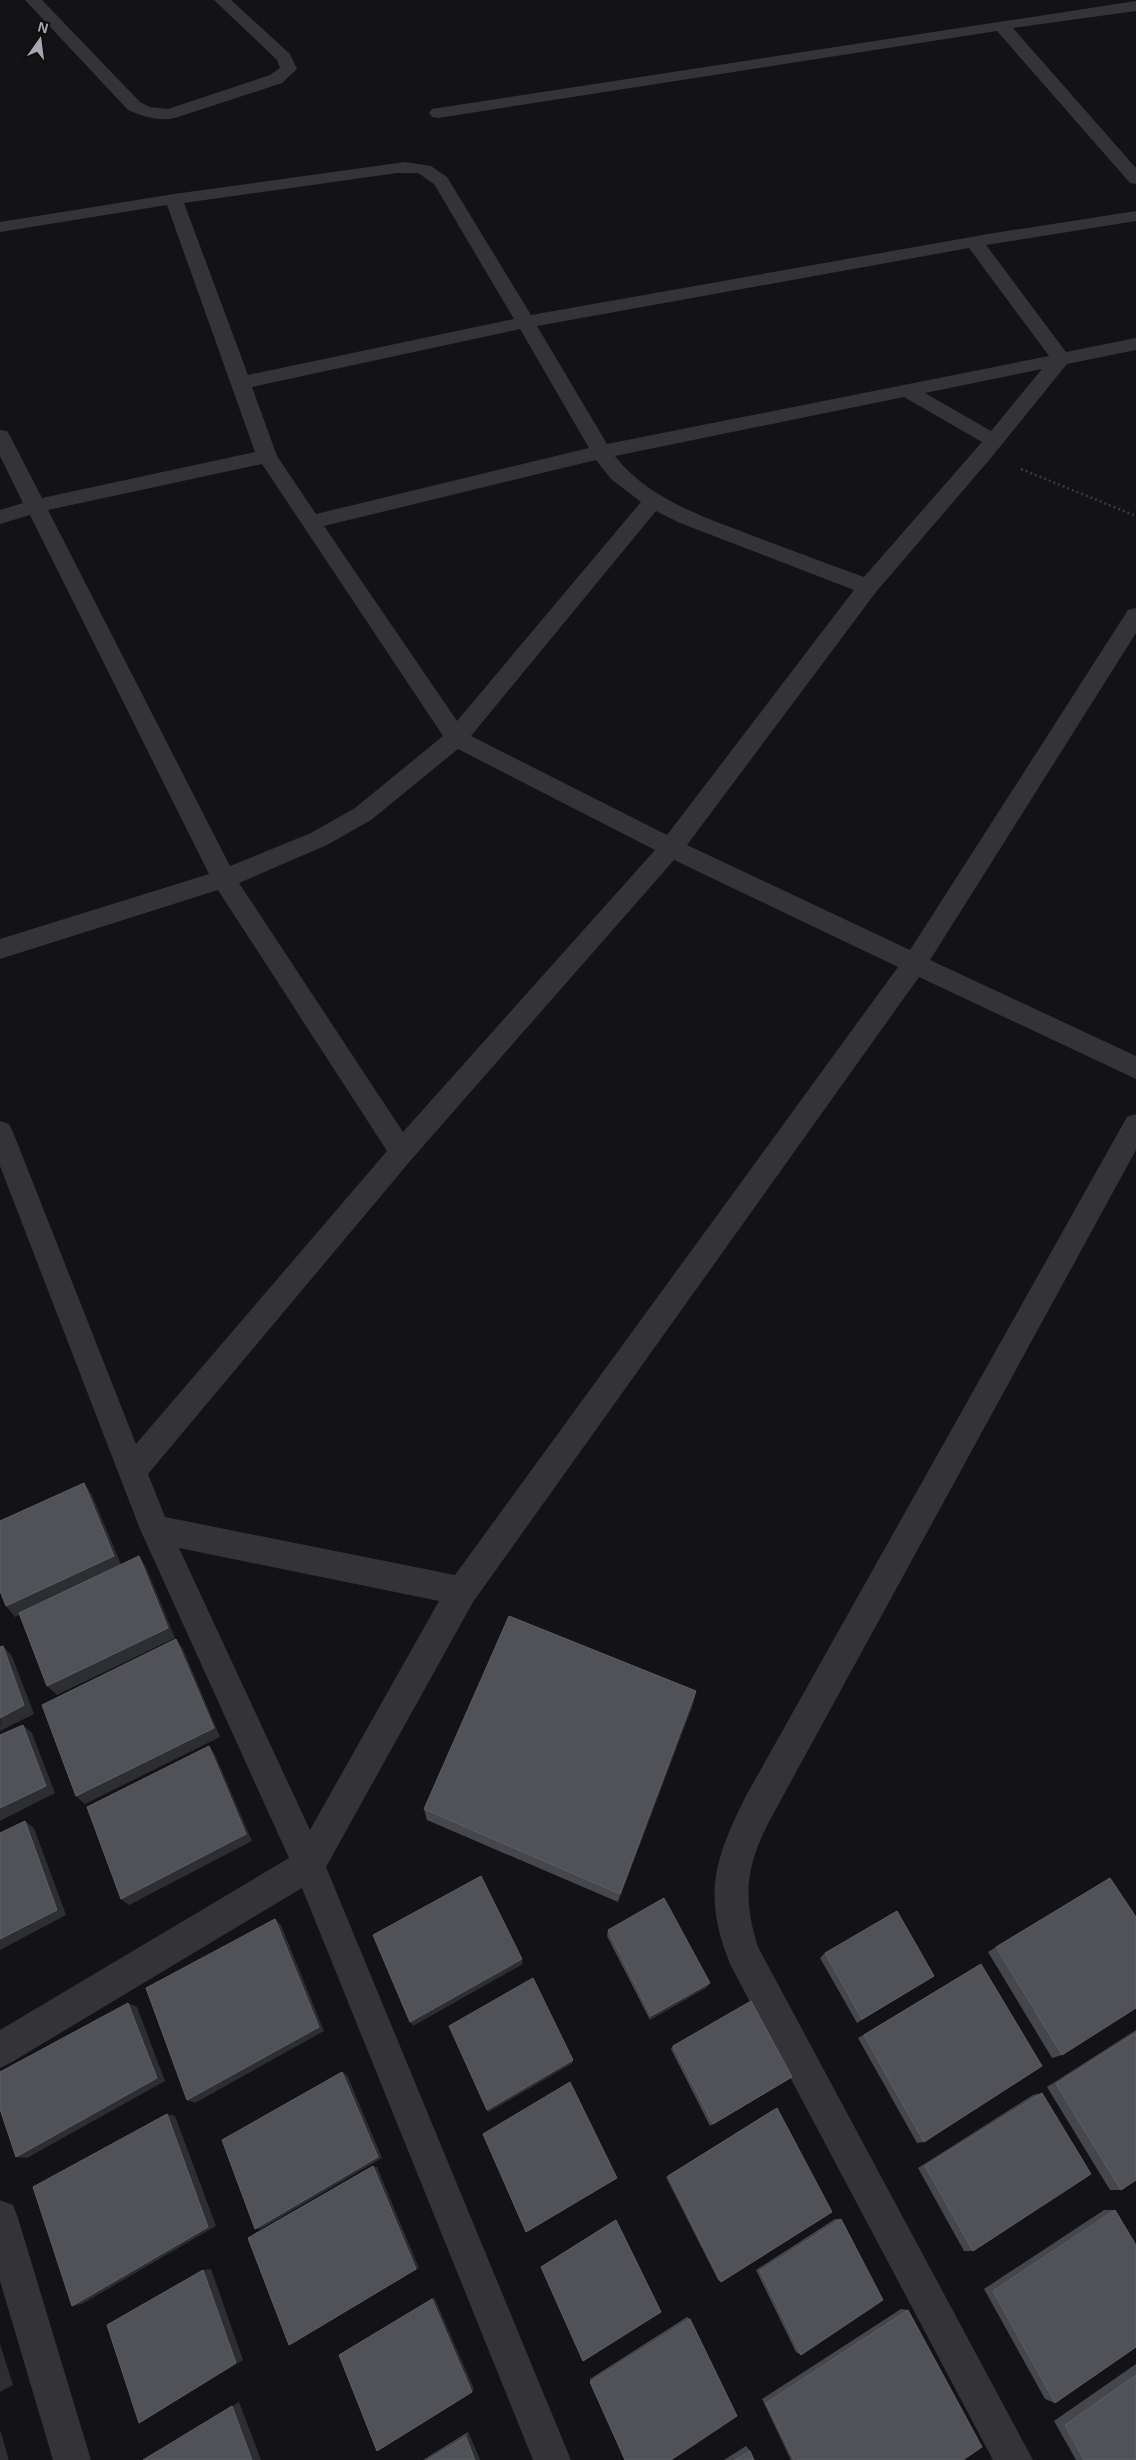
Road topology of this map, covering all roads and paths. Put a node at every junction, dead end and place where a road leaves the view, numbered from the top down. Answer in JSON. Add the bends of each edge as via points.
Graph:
{"nodes":[{"id":1,"x":33,"y":0,"type":"edge"},
{"id":2,"x":222,"y":0,"type":"edge"},
{"id":3,"x":1136,"y":6,"type":"edge"},
{"id":4,"x":1001,"y":25,"type":"junction"},
{"id":5,"x":438,"y":112,"type":"dead end"},
{"id":6,"x":1136,"y":179,"type":"edge"},
{"id":7,"x":174,"y":198,"type":"junction"},
{"id":8,"x":1136,"y":216,"type":"edge"},
{"id":9,"x":0,"y":227,"type":"edge"},
{"id":10,"x":974,"y":242,"type":"junction"},
{"id":11,"x":525,"y":322,"type":"junction"},
{"id":12,"x":1136,"y":344,"type":"edge"},
{"id":13,"x":1102,"y":350,"type":"junction"},
{"id":14,"x":1061,"y":359,"type":"junction"},
{"id":15,"x":1136,"y":363,"type":"edge"},
{"id":16,"x":240,"y":383,"type":"junction"},
{"id":17,"x":906,"y":390,"type":"junction"},
{"id":18,"x":0,"y":436,"type":"edge"},
{"id":19,"x":988,"y":447,"type":"junction"},
{"id":20,"x":601,"y":452,"type":"junction"},
{"id":21,"x":267,"y":456,"type":"junction"},
{"id":22,"x":653,"y":501,"type":"junction"},
{"id":23,"x":37,"y":506,"type":"junction"},
{"id":24,"x":1136,"y":516,"type":"edge"},
{"id":25,"x":0,"y":517,"type":"edge"},
{"id":26,"x":311,"y":522,"type":"junction"},
{"id":27,"x":868,"y":588,"type":"junction"},
{"id":28,"x":1136,"y":615,"type":"edge"},
{"id":29,"x":456,"y":738,"type":"junction"},
{"id":30,"x":671,"y":848,"type":"junction"},
{"id":31,"x":224,"y":879,"type":"junction"},
{"id":32,"x":0,"y":949,"type":"edge"},
{"id":33,"x":915,"y":962,"type":"junction"},
{"id":34,"x":1136,"y":1068,"type":"edge"},
{"id":35,"x":1136,"y":1124,"type":"edge"},
{"id":36,"x":0,"y":1132,"type":"edge"},
{"id":37,"x":402,"y":1152,"type":"junction"},
{"id":38,"x":132,"y":1471,"type":"junction"},
{"id":39,"x":155,"y":1529,"type":"junction"},
{"id":40,"x":462,"y":1591,"type":"junction"},
{"id":41,"x":309,"y":1865,"type":"junction"},
{"id":42,"x":0,"y":2050,"type":"edge"},
{"id":43,"x":0,"y":2218,"type":"edge"},
{"id":44,"x":72,"y":2460,"type":"edge"},
{"id":45,"x":552,"y":2460,"type":"edge"},
{"id":46,"x":1014,"y":2460,"type":"edge"}],
"edges":[{"from":1,"to":2,"type":"street","via":[[134,106],[147,112],[168,114],[276,79],[288,69],[284,58]]},
{"from":3,"to":4,"type":"street"},
{"from":4,"to":5,"type":"street"},
{"from":4,"to":6,"type":"street"},
{"from":7,"to":9,"type":"street"},
{"from":7,"to":11,"type":"street","via":[[408,166],[430,170],[441,182]]},
{"from":7,"to":16,"type":"street"},
{"from":8,"to":10,"type":"street"},
{"from":10,"to":11,"type":"street"},
{"from":10,"to":14,"type":"street"},
{"from":11,"to":16,"type":"street"},
{"from":11,"to":20,"type":"street"},
{"from":12,"to":13,"type":"street"},
{"from":13,"to":14,"type":"street"},
{"from":13,"to":15,"type":"street"},
{"from":14,"to":17,"type":"street"},
{"from":14,"to":19,"type":"street"},
{"from":16,"to":21,"type":"street"},
{"from":17,"to":19,"type":"street"},
{"from":17,"to":20,"type":"street"},
{"from":18,"to":23,"type":"street"},
{"from":19,"to":24,"type":"path"},
{"from":19,"to":27,"type":"street"},
{"from":20,"to":22,"type":"street","via":[[618,474]]},
{"from":20,"to":26,"type":"street"},
{"from":21,"to":23,"type":"street"},
{"from":21,"to":26,"type":"street"},
{"from":22,"to":27,"type":"street","via":[[687,518]]},
{"from":22,"to":29,"type":"street"},
{"from":23,"to":25,"type":"street"},
{"from":23,"to":31,"type":"street"},
{"from":26,"to":29,"type":"street"},
{"from":27,"to":30,"type":"street"},
{"from":28,"to":33,"type":"street"},
{"from":29,"to":30,"type":"street"},
{"from":29,"to":31,"type":"street","via":[[363,814],[319,839]]},
{"from":30,"to":33,"type":"street"},
{"from":30,"to":37,"type":"street"},
{"from":31,"to":32,"type":"street"},
{"from":31,"to":37,"type":"street"},
{"from":33,"to":34,"type":"street"},
{"from":33,"to":40,"type":"street"},
{"from":35,"to":46,"type":"street","via":[[742,1836],[731,1869],[729,1900],[743,1954]]},
{"from":36,"to":38,"type":"street"},
{"from":37,"to":38,"type":"street"},
{"from":38,"to":39,"type":"street"},
{"from":39,"to":40,"type":"street"},
{"from":39,"to":41,"type":"street"},
{"from":40,"to":41,"type":"street"},
{"from":41,"to":42,"type":"street"},
{"from":41,"to":45,"type":"street"},
{"from":43,"to":44,"type":"street"}]}
